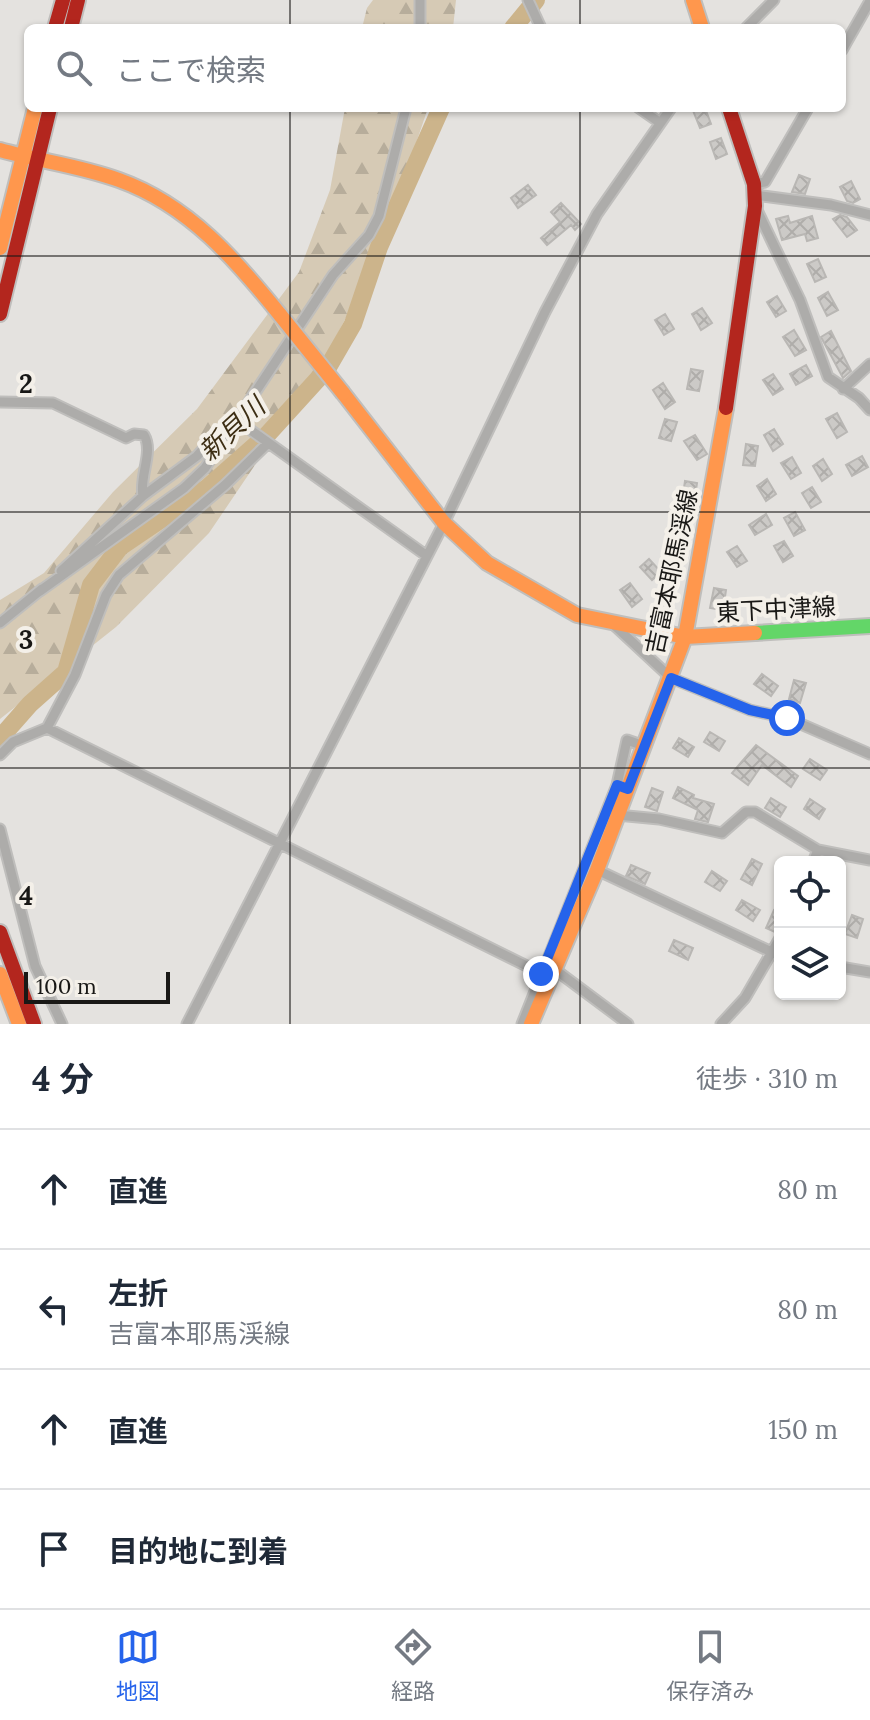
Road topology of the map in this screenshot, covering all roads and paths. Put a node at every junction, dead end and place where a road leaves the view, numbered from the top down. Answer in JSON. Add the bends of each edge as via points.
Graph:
{"nodes":[{"id":1,"x":63,"y":0,"type":"edge"},
{"id":2,"x":78,"y":0,"type":"edge"},
{"id":3,"x":420,"y":0,"type":"edge"},
{"id":4,"x":528,"y":0,"type":"edge"},
{"id":5,"x":693,"y":0,"type":"edge"},
{"id":6,"x":774,"y":0,"type":"edge"},
{"id":7,"x":870,"y":1,"type":"edge"},
{"id":8,"x":539,"y":23,"type":"edge"},
{"id":9,"x":56,"y":24,"type":"edge"},
{"id":10,"x":72,"y":24,"type":"edge"},
{"id":11,"x":420,"y":24,"type":"edge"},
{"id":12,"x":701,"y":24,"type":"edge"},
{"id":13,"x":750,"y":24,"type":"edge"},
{"id":14,"x":846,"y":43,"type":"edge"},
{"id":15,"x":35,"y":112,"type":"edge"},
{"id":16,"x":48,"y":112,"type":"edge"},
{"id":17,"x":405,"y":112,"type":"edge"},
{"id":18,"x":645,"y":112,"type":"edge"},
{"id":19,"x":668,"y":112,"type":"edge"},
{"id":20,"x":730,"y":112,"type":"edge"},
{"id":21,"x":806,"y":112,"type":"edge"},
{"id":22,"x":659,"y":122,"type":"junction"},
{"id":23,"x":0,"y":150,"type":"edge"},
{"id":24,"x":30,"y":158,"type":"junction"},
{"id":25,"x":755,"y":195,"type":"junction"},
{"id":26,"x":870,"y":215,"type":"edge"},
{"id":27,"x":0,"y":248,"type":"edge"},
{"id":28,"x":0,"y":314,"type":"edge"},
{"id":29,"x":870,"y":364,"type":"edge"},
{"id":30,"x":843,"y":389,"type":"junction"},
{"id":31,"x":0,"y":402,"type":"edge"},
{"id":32,"x":870,"y":410,"type":"edge"},
{"id":33,"x":238,"y":421,"type":"junction"},
{"id":34,"x":268,"y":443,"type":"junction"},
{"id":35,"x":143,"y":496,"type":"junction"},
{"id":36,"x":444,"y":523,"type":"junction"},
{"id":37,"x":427,"y":556,"type":"junction"},
{"id":38,"x":40,"y":591,"type":"junction"},
{"id":39,"x":0,"y":623,"type":"edge"},
{"id":40,"x":614,"y":625,"type":"junction"},
{"id":41,"x":870,"y":626,"type":"edge"},
{"id":42,"x":685,"y":637,"type":"junction"},
{"id":43,"x":671,"y":678,"type":"junction"},
{"id":44,"x":47,"y":728,"type":"junction"},
{"id":45,"x":870,"y":754,"type":"edge"},
{"id":46,"x":0,"y":755,"type":"edge"},
{"id":47,"x":622,"y":787,"type":"junction"},
{"id":48,"x":617,"y":815,"type":"junction"},
{"id":49,"x":0,"y":829,"type":"edge"},
{"id":50,"x":280,"y":845,"type":"junction"},
{"id":51,"x":818,"y":850,"type":"junction"},
{"id":52,"x":816,"y":856,"type":"edge"},
{"id":53,"x":870,"y":860,"type":"edge"},
{"id":54,"x":597,"y":870,"type":"junction"},
{"id":55,"x":0,"y":932,"type":"edge"},
{"id":56,"x":774,"y":954,"type":"edge"},
{"id":57,"x":774,"y":958,"type":"edge"},
{"id":58,"x":846,"y":968,"type":"edge"},
{"id":59,"x":870,"y":972,"type":"edge"},
{"id":60,"x":548,"y":973,"type":"junction"},
{"id":61,"x":0,"y":974,"type":"edge"},
{"id":62,"x":19,"y":1024,"type":"edge"},
{"id":63,"x":34,"y":1024,"type":"edge"},
{"id":64,"x":62,"y":1024,"type":"edge"},
{"id":65,"x":187,"y":1024,"type":"edge"},
{"id":66,"x":522,"y":1024,"type":"edge"},
{"id":67,"x":531,"y":1024,"type":"edge"},
{"id":68,"x":628,"y":1024,"type":"edge"},
{"id":69,"x":721,"y":1024,"type":"edge"}],
"edges":[{"from":1,"to":9,"type":"main road"},
{"from":2,"to":10,"type":"main road"},
{"from":3,"to":11,"type":"street"},
{"from":4,"to":8,"type":"street"},
{"from":5,"to":12,"type":"main road"},
{"from":6,"to":13,"type":"street"},
{"from":7,"to":14,"type":"street"},
{"from":15,"to":24,"type":"main road"},
{"from":16,"to":24,"type":"main road"},
{"from":17,"to":33,"type":"street","via":[[379,216],[369,235],[333,275]]},
{"from":18,"to":22,"type":"street"},
{"from":19,"to":22,"type":"street"},
{"from":20,"to":25,"type":"main road","name":"吉富本耶馬渓線"},
{"from":21,"to":25,"type":"street"},
{"from":22,"to":36,"type":"street","via":[[597,214]]},
{"from":23,"to":24,"type":"main road","name":"東下中津線"},
{"from":24,"to":27,"type":"main road"},
{"from":24,"to":28,"type":"main road"},
{"from":24,"to":36,"type":"main road","name":"東下中津線","bridge":true,"via":[[120,180],[161,198],[231,255]]},
{"from":25,"to":26,"type":"street"},
{"from":25,"to":30,"type":"street","via":[[828,377]]},
{"from":25,"to":42,"type":"main road","name":"吉富本耶馬渓線","via":[[723,431]]},
{"from":29,"to":30,"type":"street"},
{"from":30,"to":32,"type":"street"},
{"from":31,"to":35,"type":"street","via":[[53,403],[126,438],[144,435],[149,446],[140,480]]},
{"from":33,"to":34,"type":"street"},
{"from":33,"to":35,"type":"street","via":[[222,428],[197,456]]},
{"from":33,"to":38,"type":"street","via":[[184,488]]},
{"from":34,"to":37,"type":"street"},
{"from":34,"to":44,"type":"street","via":[[119,575]]},
{"from":35,"to":38,"type":"street"},
{"from":36,"to":37,"type":"street"},
{"from":36,"to":40,"type":"main road","name":"東下中津線","via":[[487,563],[550,603]]},
{"from":37,"to":50,"type":"street"},
{"from":38,"to":39,"type":"street"},
{"from":40,"to":42,"type":"main road","name":"東下中津線"},
{"from":40,"to":43,"type":"street"},
{"from":41,"to":42,"type":"main road","name":"東下中津線"},
{"from":42,"to":43,"type":"main road","name":"吉富本耶馬渓線"},
{"from":43,"to":45,"type":"street","via":[[750,710],[787,718]]},
{"from":43,"to":47,"type":"main road","name":"吉富本耶馬渓線"},
{"from":44,"to":46,"type":"street","via":[[13,742]]},
{"from":44,"to":50,"type":"street"},
{"from":47,"to":48,"type":"main road","name":"吉富本耶馬渓線"},
{"from":47,"to":60,"type":"street"},
{"from":48,"to":51,"type":"street","via":[[722,833],[746,812],[755,812]]},
{"from":48,"to":54,"type":"main road","name":"吉富本耶馬渓線"},
{"from":49,"to":64,"type":"street","via":[[35,966]]},
{"from":50,"to":60,"type":"street"},
{"from":50,"to":65,"type":"street"},
{"from":51,"to":52,"type":"street"},
{"from":51,"to":53,"type":"street"},
{"from":54,"to":56,"type":"street"},
{"from":54,"to":60,"type":"main road","name":"吉富本耶馬渓線"},
{"from":55,"to":63,"type":"main road"},
{"from":57,"to":69,"type":"street"},
{"from":58,"to":59,"type":"street"},
{"from":60,"to":66,"type":"street"},
{"from":60,"to":67,"type":"main road","name":"吉富本耶馬渓線"},
{"from":60,"to":68,"type":"street"},
{"from":61,"to":62,"type":"main road"}]}
